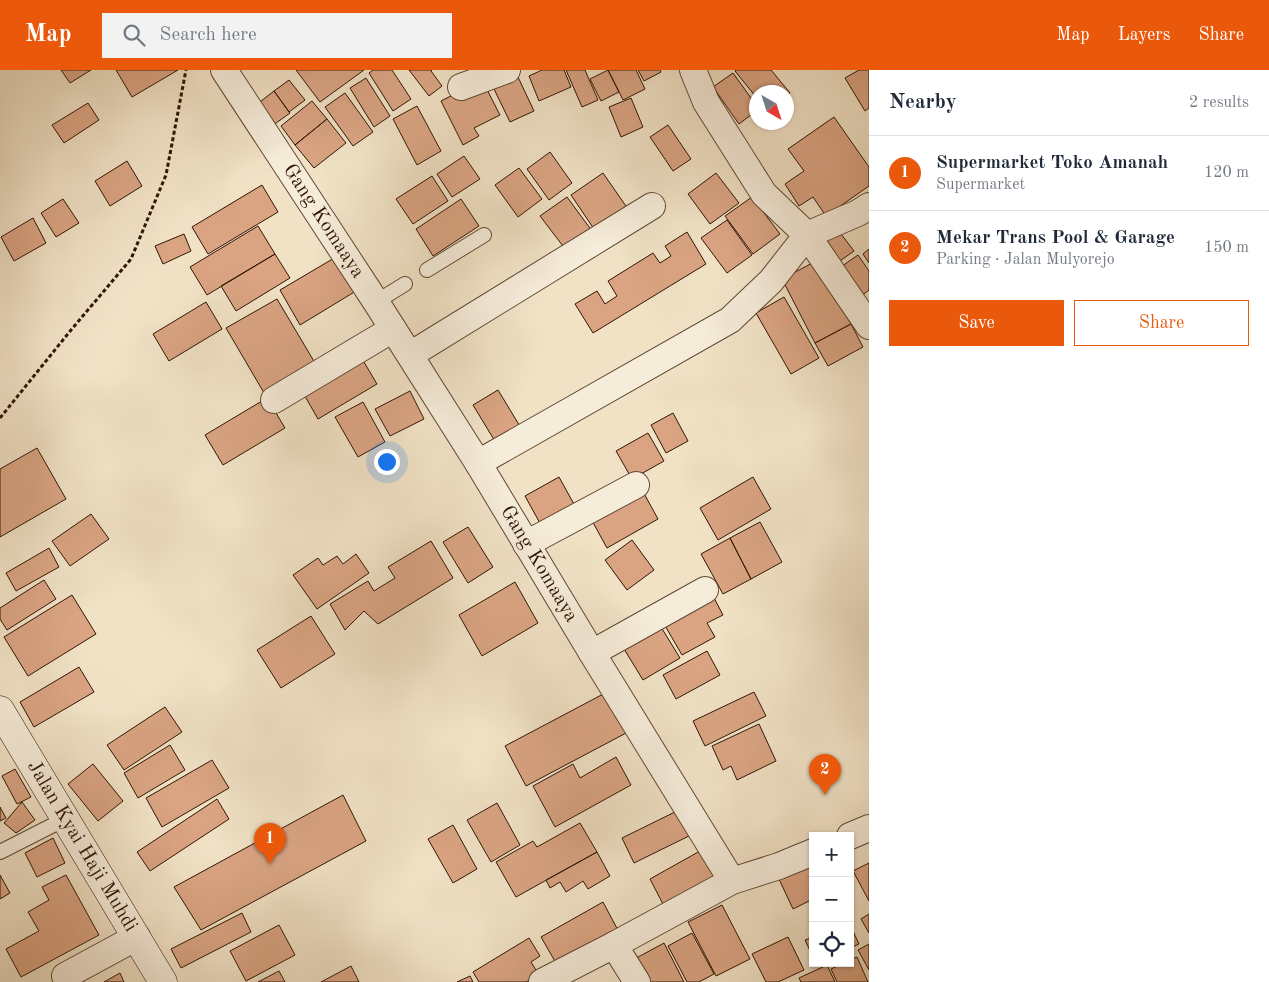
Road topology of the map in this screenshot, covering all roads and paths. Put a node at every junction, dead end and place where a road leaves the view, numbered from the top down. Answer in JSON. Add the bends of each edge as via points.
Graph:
{"nodes":[{"id":1,"x":186,"y":70,"type":"edge"},
{"id":2,"x":224,"y":70,"type":"edge"},
{"id":3,"x":507,"y":70,"type":"edge"},
{"id":4,"x":693,"y":70,"type":"edge"},
{"id":5,"x":461,"y":87,"type":"dead end"},
{"id":6,"x":652,"y":206,"type":"dead end"},
{"id":7,"x":869,"y":206,"type":"edge"},
{"id":8,"x":484,"y":235,"type":"dead end"},
{"id":9,"x":807,"y":235,"type":"junction"},
{"id":10,"x":427,"y":270,"type":"dead end"},
{"id":11,"x":405,"y":284,"type":"dead end"},
{"id":12,"x":376,"y":302,"type":"junction"},
{"id":13,"x":869,"y":326,"type":"edge"},
{"id":14,"x":393,"y":329,"type":"junction"},
{"id":15,"x":410,"y":355,"type":"junction"},
{"id":16,"x":274,"y":400,"type":"dead end"},
{"id":17,"x":0,"y":418,"type":"edge"},
{"id":18,"x":478,"y":463,"type":"junction"},
{"id":19,"x":636,"y":484,"type":"dead end"},
{"id":20,"x":526,"y":544,"type":"junction"},
{"id":21,"x":705,"y":590,"type":"dead end"},
{"id":22,"x":592,"y":653,"type":"junction"},
{"id":23,"x":0,"y":710,"type":"edge"},
{"id":24,"x":7,"y":738,"type":"edge"},
{"id":25,"x":65,"y":819,"type":"junction"},
{"id":26,"x":869,"y":828,"type":"edge"},
{"id":27,"x":854,"y":834,"type":"edge"},
{"id":28,"x":0,"y":852,"type":"edge"},
{"id":29,"x":809,"y":854,"type":"edge"},
{"id":30,"x":732,"y":881,"type":"junction"},
{"id":31,"x":136,"y":938,"type":"junction"},
{"id":32,"x":614,"y":945,"type":"junction"},
{"id":33,"x":65,"y":976,"type":"dead end"},
{"id":34,"x":163,"y":982,"type":"edge"},
{"id":35,"x":542,"y":982,"type":"edge"},
{"id":36,"x":637,"y":982,"type":"edge"}],
"edges":[{"from":1,"to":17,"type":"path","via":[[166,175],[131,259]]},
{"from":2,"to":12,"type":"street","name":"Gang Komaaya"},
{"from":3,"to":5,"type":"street"},
{"from":4,"to":9,"type":"street","via":[[706,102],[764,194]]},
{"from":6,"to":15,"type":"street"},
{"from":7,"to":9,"type":"street"},
{"from":8,"to":10,"type":"lane"},
{"from":9,"to":13,"type":"street"},
{"from":9,"to":18,"type":"street","via":[[771,281],[730,320]]},
{"from":11,"to":12,"type":"lane"},
{"from":12,"to":14,"type":"street","name":"Gang Komaaya"},
{"from":14,"to":15,"type":"street","name":"Gang Komaaya"},
{"from":14,"to":16,"type":"street"},
{"from":15,"to":18,"type":"street","name":"Gang Komaaya"},
{"from":18,"to":20,"type":"street","name":"Gang Komaaya"},
{"from":19,"to":20,"type":"street"},
{"from":20,"to":22,"type":"street","name":"Gang Komaaya"},
{"from":21,"to":22,"type":"street"},
{"from":22,"to":30,"type":"street","name":"Gang Komaaya"},
{"from":23,"to":24,"type":"street","name":"Jalan Kyai Haji Muhdi"},
{"from":24,"to":25,"type":"street","name":"Jalan Kyai Haji Muhdi"},
{"from":25,"to":28,"type":"lane"},
{"from":25,"to":31,"type":"street","name":"Jalan Kyai Haji Muhdi"},
{"from":26,"to":27,"type":"street"},
{"from":29,"to":30,"type":"street"},
{"from":30,"to":32,"type":"street"},
{"from":31,"to":33,"type":"street"},
{"from":31,"to":34,"type":"street","name":"Jalan Kyai Haji Muhdi"},
{"from":32,"to":35,"type":"street"},
{"from":32,"to":36,"type":"street"}]}
